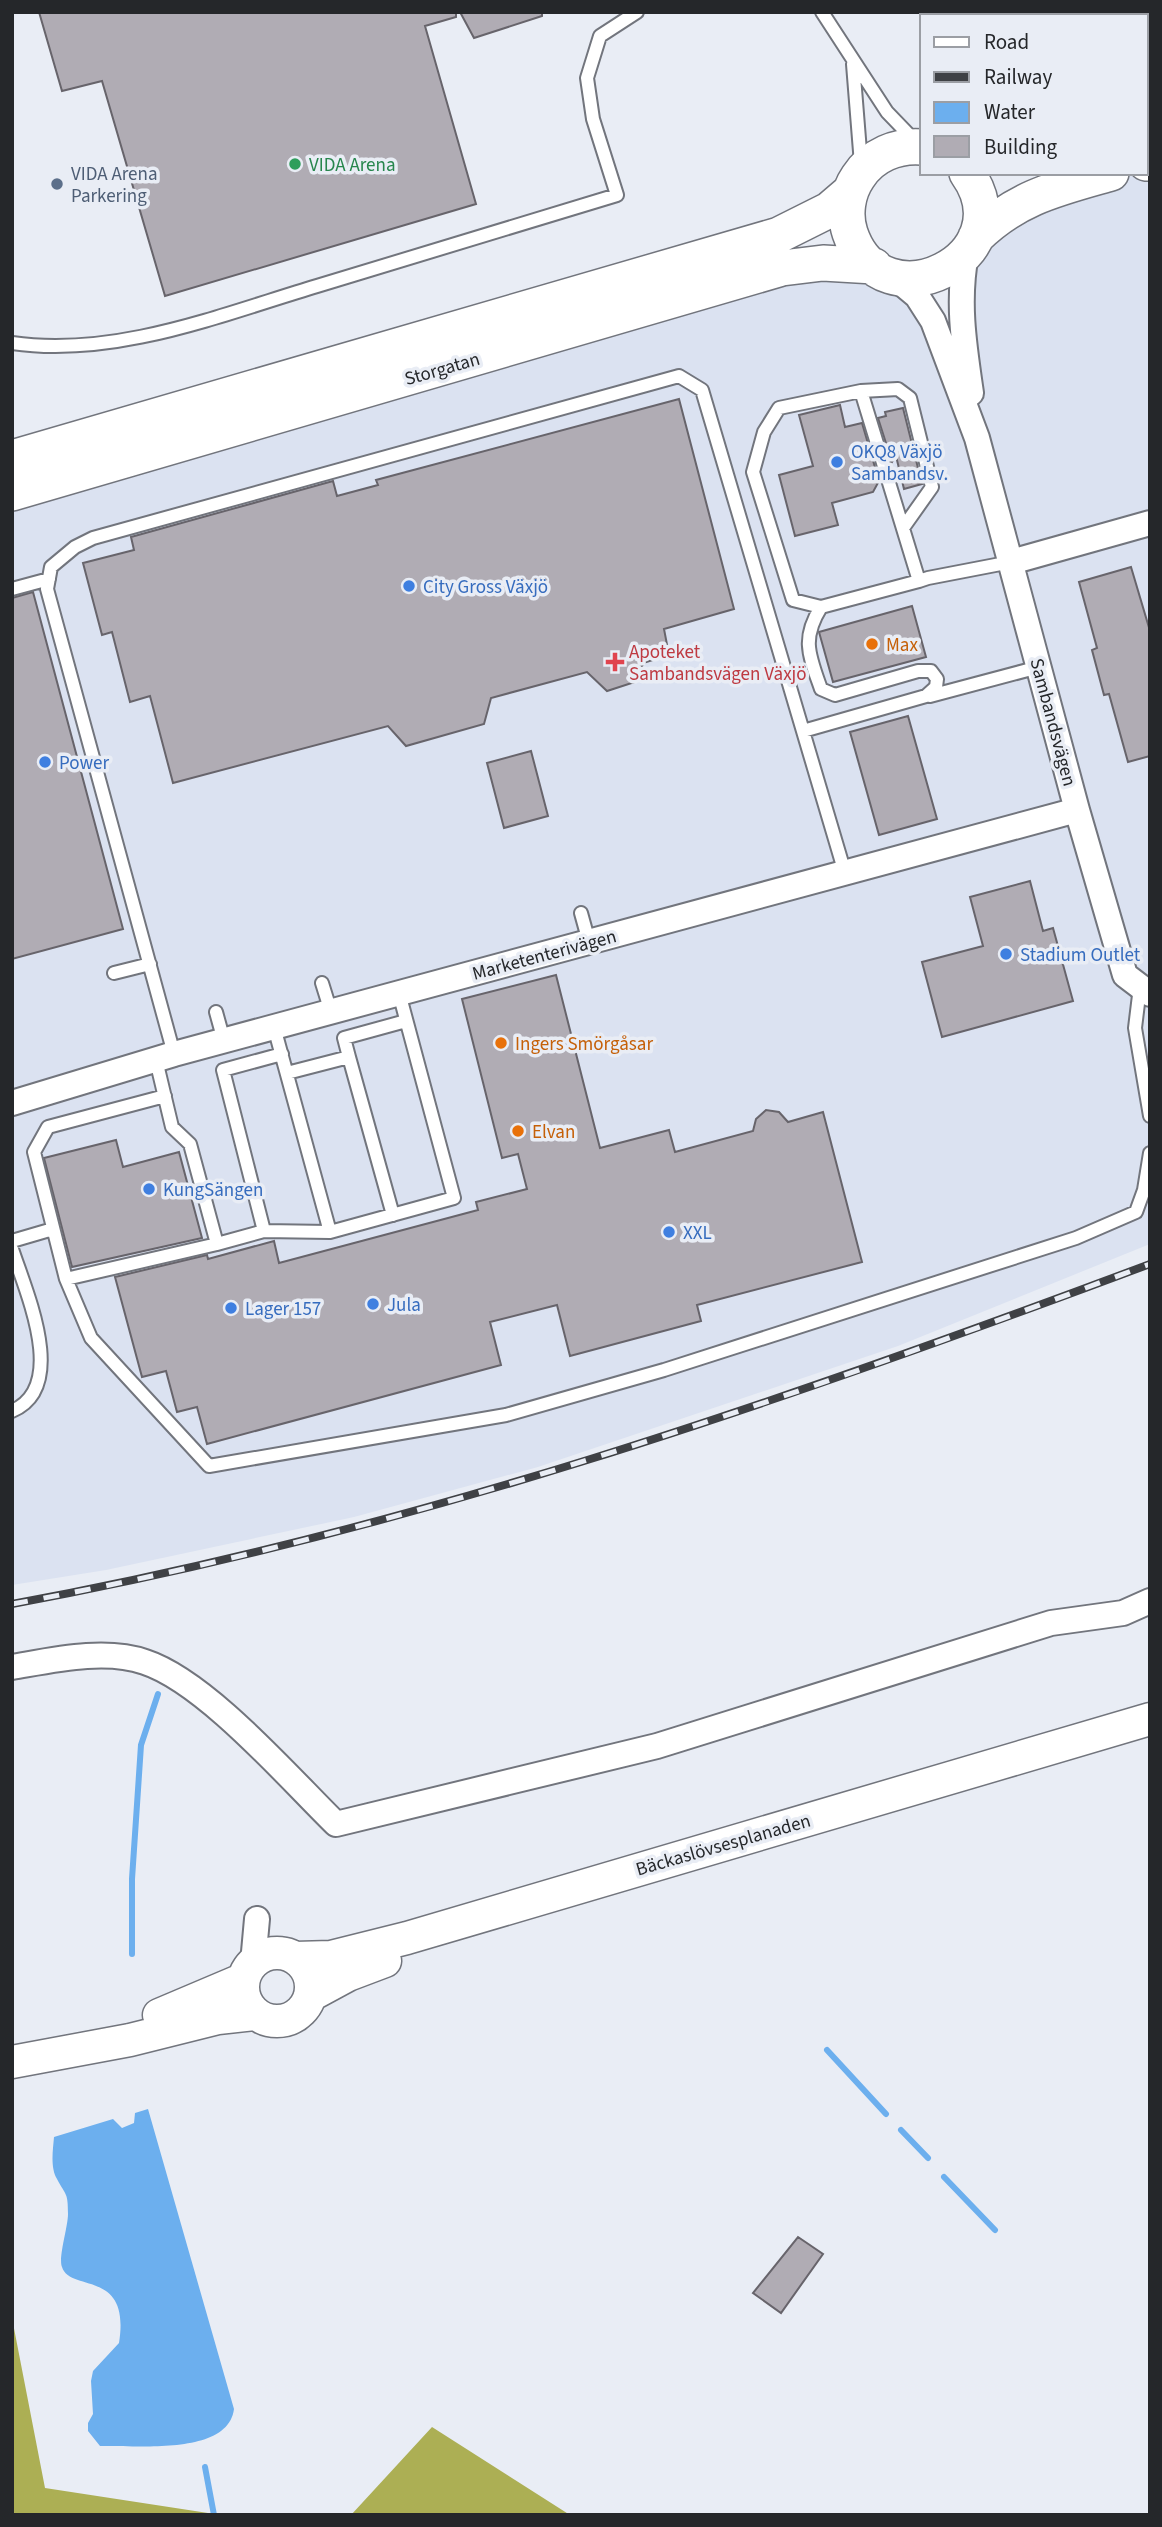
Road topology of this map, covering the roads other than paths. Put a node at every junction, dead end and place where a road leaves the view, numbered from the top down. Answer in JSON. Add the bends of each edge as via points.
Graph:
{"nodes":[{"id":1,"x":637,"y":12,"type":"edge"},
{"id":2,"x":822,"y":12,"type":"edge"},
{"id":3,"x":852,"y":60,"type":"junction"},
{"id":4,"x":920,"y":145,"type":"edge"},
{"id":5,"x":920,"y":147,"type":"edge"},
{"id":6,"x":968,"y":175,"type":"edge"},
{"id":7,"x":1105,"y":175,"type":"edge"},
{"id":8,"x":856,"y":182,"type":"junction"},
{"id":9,"x":971,"y":246,"type":"junction"},
{"id":10,"x":883,"y":271,"type":"junction"},
{"id":11,"x":12,"y":343,"type":"edge"},
{"id":12,"x":861,"y":391,"type":"junction"},
{"id":13,"x":977,"y":438,"type":"junction"},
{"id":14,"x":20,"y":454,"type":"edge"},
{"id":15,"x":12,"y":492,"type":"edge"},
{"id":16,"x":1150,"y":523,"type":"edge"},
{"id":17,"x":903,"y":528,"type":"junction"},
{"id":18,"x":1011,"y":562,"type":"junction"},
{"id":19,"x":49,"y":579,"type":"junction"},
{"id":20,"x":919,"y":581,"type":"junction"},
{"id":21,"x":12,"y":589,"type":"edge"},
{"id":22,"x":821,"y":607,"type":"junction"},
{"id":23,"x":1039,"y":667,"type":"junction"},
{"id":24,"x":926,"y":696,"type":"junction"},
{"id":25,"x":803,"y":731,"type":"junction"},
{"id":26,"x":1077,"y":810,"type":"junction"},
{"id":27,"x":845,"y":873,"type":"junction"},
{"id":28,"x":581,"y":913,"type":"dead end"},
{"id":29,"x":589,"y":942,"type":"junction"},
{"id":30,"x":150,"y":964,"type":"junction"},
{"id":31,"x":114,"y":973,"type":"dead end"},
{"id":32,"x":322,"y":983,"type":"dead end"},
{"id":33,"x":1145,"y":991,"type":"edge"},
{"id":34,"x":399,"y":993,"type":"junction"},
{"id":35,"x":216,"y":1012,"type":"dead end"},
{"id":36,"x":331,"y":1012,"type":"junction"},
{"id":37,"x":406,"y":1021,"type":"junction"},
{"id":38,"x":274,"y":1027,"type":"junction"},
{"id":39,"x":224,"y":1041,"type":"junction"},
{"id":40,"x":282,"y":1054,"type":"junction"},
{"id":41,"x":165,"y":1057,"type":"junction"},
{"id":42,"x":349,"y":1057,"type":"junction"},
{"id":43,"x":287,"y":1073,"type":"junction"},
{"id":44,"x":164,"y":1096,"type":"junction"},
{"id":45,"x":12,"y":1103,"type":"edge"},
{"id":46,"x":1150,"y":1116,"type":"edge"},
{"id":47,"x":1150,"y":1153,"type":"edge"},
{"id":48,"x":393,"y":1214,"type":"junction"},
{"id":49,"x":53,"y":1229,"type":"junction"},
{"id":50,"x":264,"y":1231,"type":"junction"},
{"id":51,"x":330,"y":1232,"type":"junction"},
{"id":52,"x":12,"y":1241,"type":"edge"},
{"id":53,"x":216,"y":1244,"type":"junction"},
{"id":54,"x":12,"y":1249,"type":"edge"},
{"id":55,"x":66,"y":1279,"type":"junction"},
{"id":56,"x":12,"y":1412,"type":"edge"},
{"id":57,"x":1150,"y":1601,"type":"edge"},
{"id":58,"x":12,"y":1667,"type":"edge"},
{"id":59,"x":1150,"y":1719,"type":"edge"},
{"id":60,"x":1150,"y":1734,"type":"edge"},
{"id":61,"x":257,"y":1919,"type":"dead end"},
{"id":62,"x":295,"y":1958,"type":"junction"},
{"id":63,"x":248,"y":1971,"type":"junction"},
{"id":64,"x":310,"y":1995,"type":"junction"},
{"id":65,"x":255,"y":2014,"type":"junction"},
{"id":66,"x":87,"y":2048,"type":"junction"},
{"id":67,"x":12,"y":2062,"type":"edge"}],
"edges":[{"from":1,"to":11,"type":"lane","via":[[600,36],[587,78],[593,119],[617,195],[180,327],[95,345],[48,348]]},
{"from":2,"to":3,"type":"lane"},
{"from":3,"to":4,"type":"lane","via":[[887,112]]},
{"from":3,"to":8,"type":"lane"},
{"from":5,"to":8,"type":"main road","name":"Storgatan","via":[[890,151]]},
{"from":6,"to":9,"type":"main road","via":[[980,205]]},
{"from":7,"to":9,"type":"main road","name":"Storgatan","via":[[1024,200],[1004,212]]},
{"from":8,"to":10,"type":"main road","via":[[847,213],[850,232],[857,248]]},
{"from":8,"to":14,"type":"main road","name":"Storgatan","via":[[829,210],[779,234]]},
{"from":9,"to":10,"type":"main road","name":"Storgatan","via":[[950,269],[932,277],[909,279]]},
{"from":9,"to":13,"type":"street","name":"Sambandsvägen","via":[[959,288]]},
{"from":10,"to":13,"type":"street","name":"Sambandsvägen","via":[[917,296],[933,321]]},
{"from":10,"to":15,"type":"main road","name":"Storgatan","via":[[822,263],[782,268]]},
{"from":12,"to":17,"type":"lane"},
{"from":12,"to":17,"type":"lane","via":[[898,389],[910,398],[932,487]]},
{"from":12,"to":22,"type":"lane","via":[[779,408],[764,432],[753,472],[793,600]]},
{"from":13,"to":18,"type":"street","name":"Sambandsvägen"},
{"from":16,"to":18,"type":"street"},
{"from":17,"to":20,"type":"lane"},
{"from":18,"to":20,"type":"lane"},
{"from":18,"to":23,"type":"street","name":"Sambandsvägen"},
{"from":19,"to":21,"type":"lane"},
{"from":19,"to":25,"type":"lane","via":[[51,566],[93,538],[679,376],[702,390]]},
{"from":19,"to":30,"type":"lane","via":[[47,589]]},
{"from":20,"to":22,"type":"lane"},
{"from":22,"to":24,"type":"lane","via":[[810,625],[808,645],[821,689],[835,695],[931,671],[937,678],[936,687]]},
{"from":23,"to":24,"type":"lane"},
{"from":23,"to":26,"type":"street","name":"Sambandsvägen"},
{"from":24,"to":25,"type":"lane"},
{"from":25,"to":27,"type":"lane"},
{"from":26,"to":27,"type":"street","name":"Marketenterivägen"},
{"from":26,"to":33,"type":"street","name":"Sambandsvägen","via":[[1125,975]]},
{"from":27,"to":29,"type":"street","name":"Marketenterivägen"},
{"from":28,"to":29,"type":"lane"},
{"from":29,"to":34,"type":"street","name":"Marketenterivägen"},
{"from":30,"to":31,"type":"lane"},
{"from":30,"to":41,"type":"lane"},
{"from":32,"to":36,"type":"lane"},
{"from":33,"to":46,"type":"lane","via":[[1135,1028]]},
{"from":34,"to":36,"type":"street","name":"Marketenterivägen"},
{"from":34,"to":37,"type":"lane"},
{"from":35,"to":39,"type":"lane"},
{"from":36,"to":38,"type":"street","name":"Marketenterivägen"},
{"from":37,"to":42,"type":"lane","via":[[344,1038]]},
{"from":37,"to":48,"type":"lane","via":[[454,1198]]},
{"from":38,"to":39,"type":"street","name":"Marketenterivägen"},
{"from":38,"to":40,"type":"lane"},
{"from":39,"to":41,"type":"street","name":"Marketenterivägen"},
{"from":40,"to":43,"type":"lane"},
{"from":40,"to":50,"type":"lane","via":[[223,1070]]},
{"from":41,"to":44,"type":"lane"},
{"from":41,"to":45,"type":"street","name":"Marketenterivägen"},
{"from":42,"to":43,"type":"lane"},
{"from":42,"to":48,"type":"lane"},
{"from":43,"to":51,"type":"lane"},
{"from":44,"to":49,"type":"lane","via":[[48,1128],[34,1152]]},
{"from":44,"to":53,"type":"lane","via":[[172,1127],[190,1144]]},
{"from":47,"to":55,"type":"lane","via":[[1136,1212],[1076,1238],[664,1370],[506,1415],[209,1466],[91,1338]]},
{"from":48,"to":51,"type":"lane"},
{"from":49,"to":52,"type":"lane"},
{"from":49,"to":55,"type":"lane"},
{"from":50,"to":51,"type":"lane"},
{"from":50,"to":53,"type":"lane"},
{"from":53,"to":55,"type":"lane"},
{"from":54,"to":56,"type":"lane","via":[[41,1359],[41,1382],[32,1399]]},
{"from":57,"to":58,"type":"street","via":[[1123,1613],[1051,1623],[657,1746],[336,1824],[210,1701],[145,1662],[118,1657]]},
{"from":59,"to":62,"type":"street","name":"Bäckaslövsesplanaden","via":[[407,1938],[331,1957]]},
{"from":60,"to":64,"type":"street","name":"Bäckaslövsesplanaden","via":[[411,1952],[348,1975]]},
{"from":61,"to":63,"type":"street"},
{"from":62,"to":63,"type":"street","via":[[274,1953]]},
{"from":62,"to":64,"type":"street","via":[[310,1977]]},
{"from":63,"to":65,"type":"street","via":[[245,1998]]},
{"from":63,"to":66,"type":"street"},
{"from":64,"to":65,"type":"street","via":[[305,2007],[290,2019],[272,2021]]},
{"from":65,"to":66,"type":"street"},
{"from":66,"to":67,"type":"street"}]}
